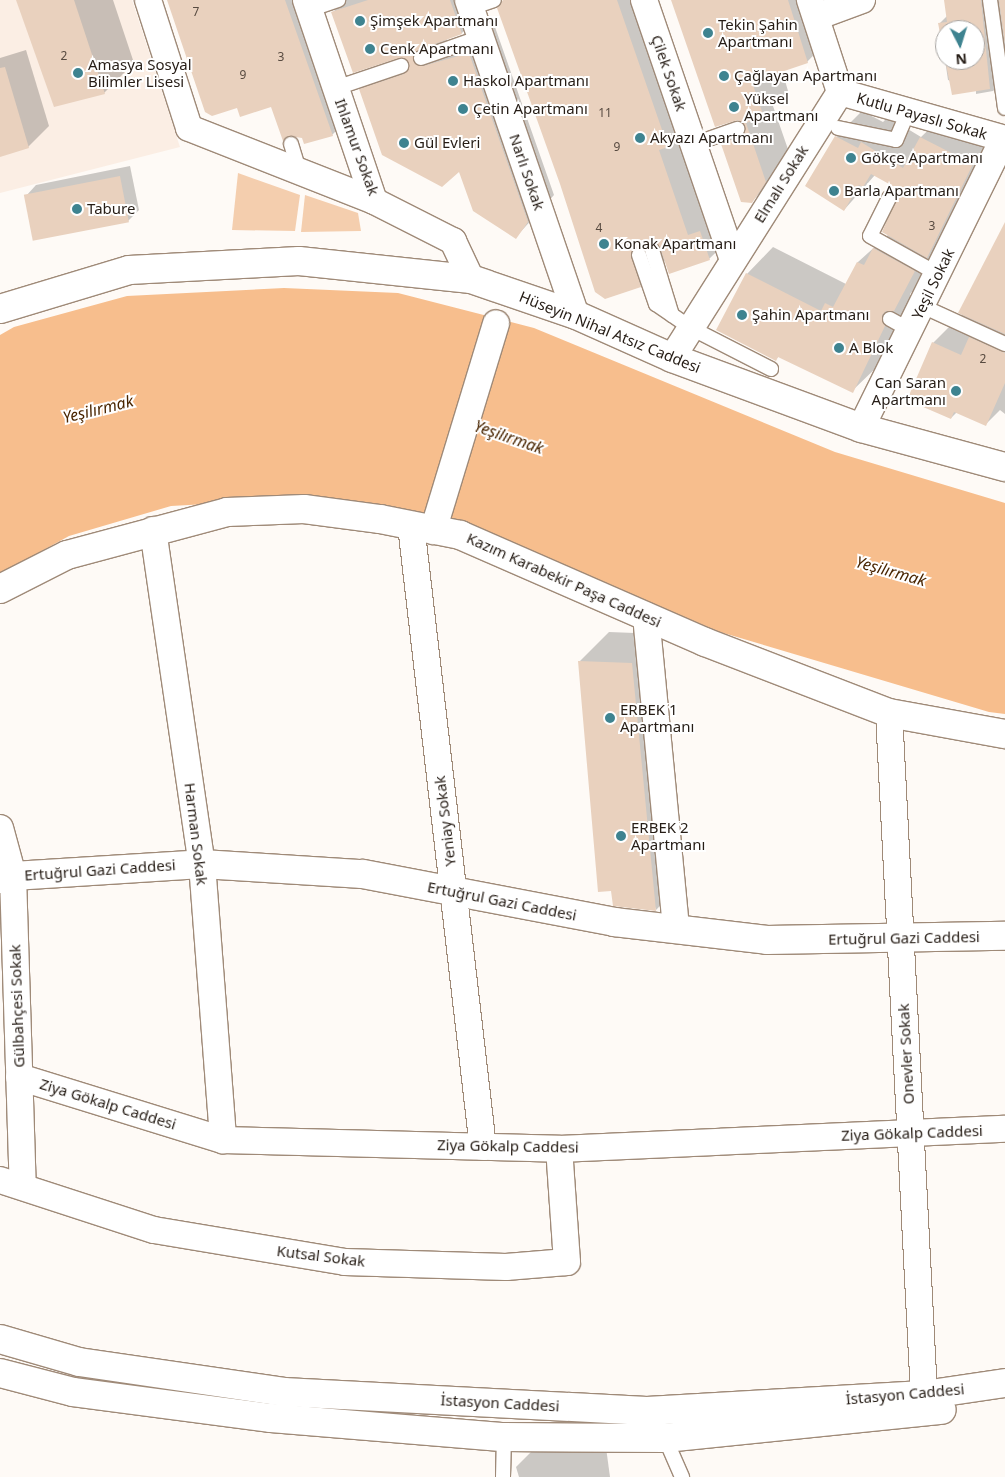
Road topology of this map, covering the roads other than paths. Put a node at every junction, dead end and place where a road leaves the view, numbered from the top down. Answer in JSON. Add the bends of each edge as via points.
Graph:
{"nodes":[{"id":1,"x":148,"y":0,"type":"edge"},
{"id":2,"x":338,"y":0,"type":"edge"},
{"id":3,"x":644,"y":0,"type":"edge"},
{"id":4,"x":862,"y":0,"type":"edge"},
{"id":5,"x":990,"y":0,"type":"edge"},
{"id":6,"x":478,"y":3,"type":"edge"},
{"id":7,"x":308,"y":5,"type":"edge"},
{"id":8,"x":813,"y":8,"type":"edge"},
{"id":9,"x":483,"y":42,"type":"junction"},
{"id":10,"x":423,"y":62,"type":"dead end"},
{"id":11,"x":401,"y":66,"type":"dead end"},
{"id":12,"x":336,"y":88,"type":"junction"},
{"id":13,"x":840,"y":92,"type":"junction"},
{"id":14,"x":1005,"y":108,"type":"edge"},
{"id":15,"x":908,"y":112,"type":"junction"},
{"id":16,"x":838,"y":128,"type":"dead end"},
{"id":17,"x":737,"y":129,"type":"dead end"},
{"id":18,"x":1004,"y":140,"type":"edge"},
{"id":19,"x":291,"y":144,"type":"dead end"},
{"id":20,"x":694,"y":144,"type":"junction"},
{"id":21,"x":299,"y":172,"type":"junction"},
{"id":22,"x":888,"y":198,"type":"dead end"},
{"id":23,"x":374,"y":201,"type":"junction"},
{"id":24,"x":646,"y":253,"type":"dead end"},
{"id":25,"x":733,"y":260,"type":"junction"},
{"id":26,"x":938,"y":274,"type":"junction"},
{"id":27,"x":471,"y":279,"type":"junction"},
{"id":28,"x":922,"y":306,"type":"junction"},
{"id":29,"x":0,"y":309,"type":"edge"},
{"id":30,"x":576,"y":315,"type":"junction"},
{"id":31,"x":682,"y":322,"type":"junction"},
{"id":32,"x":496,"y":323,"type":"dead end"},
{"id":33,"x":1005,"y":344,"type":"edge"},
{"id":34,"x":672,"y":358,"type":"junction"},
{"id":35,"x":771,"y":368,"type":"dead end"},
{"id":36,"x":861,"y":428,"type":"junction"},
{"id":37,"x":1005,"y":466,"type":"edge"},
{"id":38,"x":422,"y":528,"type":"junction"},
{"id":39,"x":154,"y":530,"type":"junction"},
{"id":40,"x":0,"y":589,"type":"edge"},
{"id":41,"x":646,"y":616,"type":"junction"},
{"id":42,"x":889,"y":713,"type":"junction"},
{"id":43,"x":1005,"y":734,"type":"edge"},
{"id":44,"x":0,"y":828,"type":"edge"},
{"id":45,"x":202,"y":864,"type":"junction"},
{"id":46,"x":6,"y":878,"type":"edge"},
{"id":47,"x":453,"y":892,"type":"junction"},
{"id":48,"x":676,"y":929,"type":"junction"},
{"id":49,"x":1005,"y":936,"type":"edge"},
{"id":50,"x":900,"y":939,"type":"junction"},
{"id":51,"x":19,"y":1077,"type":"junction"},
{"id":52,"x":1005,"y":1129,"type":"edge"},
{"id":53,"x":911,"y":1132,"type":"junction"},
{"id":54,"x":223,"y":1140,"type":"junction"},
{"id":55,"x":483,"y":1147,"type":"junction"},
{"id":56,"x":559,"y":1149,"type":"junction"},
{"id":57,"x":11,"y":1183,"type":"edge"},
{"id":58,"x":0,"y":1339,"type":"edge"},
{"id":59,"x":0,"y":1373,"type":"edge"},
{"id":60,"x":1005,"y":1383,"type":"edge"},
{"id":61,"x":924,"y":1395,"type":"junction"},
{"id":62,"x":1005,"y":1402,"type":"edge"},
{"id":63,"x":504,"y":1437,"type":"junction"},
{"id":64,"x":665,"y":1438,"type":"junction"},
{"id":65,"x":503,"y":1477,"type":"edge"},
{"id":66,"x":682,"y":1477,"type":"edge"}],
"edges":[{"from":1,"to":21,"type":"street","via":[[189,128]]},
{"from":2,"to":7,"type":"lane"},
{"from":3,"to":20,"type":"street","name":"Çilek Sokak"},
{"from":4,"to":8,"type":"street"},
{"from":5,"to":14,"type":"lane"},
{"from":6,"to":9,"type":"street","name":"Narlı Sokak"},
{"from":7,"to":12,"type":"street","name":"Ihlamur Sokak"},
{"from":8,"to":13,"type":"street"},
{"from":9,"to":10,"type":"lane"},
{"from":9,"to":30,"type":"street","name":"Narlı Sokak"},
{"from":11,"to":12,"type":"lane"},
{"from":12,"to":23,"type":"street","name":"Ihlamur Sokak"},
{"from":13,"to":15,"type":"street","name":"Kutlu Payaslı Sokak"},
{"from":13,"to":25,"type":"street","name":"Elmalı Sokak"},
{"from":15,"to":16,"type":"lane","via":[[896,140]]},
{"from":15,"to":18,"type":"street","name":"Kutlu Payaslı Sokak"},
{"from":17,"to":20,"type":"lane"},
{"from":18,"to":26,"type":"street","name":"Yeşil Sokak"},
{"from":19,"to":21,"type":"lane"},
{"from":20,"to":25,"type":"street","name":"Çilek Sokak"},
{"from":21,"to":23,"type":"street"},
{"from":22,"to":26,"type":"lane","via":[[870,236]]},
{"from":23,"to":27,"type":"street","name":"Ihlamur Sokak","via":[[453,241]]},
{"from":24,"to":31,"type":"lane","via":[[656,304]]},
{"from":25,"to":31,"type":"street","name":"Elmalı Sokak"},
{"from":26,"to":28,"type":"street","name":"Yeşil Sokak"},
{"from":27,"to":29,"type":"street","name":"Hüseyin Nihal Atsız Caddesi","via":[[300,261],[129,270]]},
{"from":27,"to":30,"type":"street","name":"Hüseyin Nihal Atsız Caddesi"},
{"from":28,"to":33,"type":"lane"},
{"from":28,"to":36,"type":"street","name":"Yeşil Sokak","via":[[900,325]]},
{"from":30,"to":34,"type":"street","name":"Hüseyin Nihal Atsız Caddesi"},
{"from":31,"to":34,"type":"street","name":"Elmalı Sokak"},
{"from":31,"to":35,"type":"lane"},
{"from":32,"to":38,"type":"street"},
{"from":34,"to":36,"type":"street","name":"Hüseyin Nihal Atsız Caddesi"},
{"from":36,"to":37,"type":"street","name":"Hüseyin Nihal Atsız Caddesi"},
{"from":38,"to":39,"type":"street","name":"Kazım Karabekir Paşa Caddesi","via":[[304,509],[227,512]]},
{"from":38,"to":41,"type":"street","name":"Kazım Karabekir Paşa Caddesi","via":[[460,534]]},
{"from":38,"to":47,"type":"street","name":"Yeniay Sokak"},
{"from":39,"to":40,"type":"street","name":"Kazım Karabekir Paşa Caddesi","via":[[67,556]]},
{"from":39,"to":45,"type":"street","name":"Harman Sokak"},
{"from":41,"to":42,"type":"street","name":"Kazım Karabekir Paşa Caddesi"},
{"from":41,"to":48,"type":"street"},
{"from":42,"to":43,"type":"street","name":"Kazım Karabekir Paşa Caddesi"},
{"from":42,"to":50,"type":"street","name":"Onevler Sokak"},
{"from":44,"to":46,"type":"street","name":"Gülbahçesi Sokak"},
{"from":45,"to":46,"type":"street","name":"Ertuğrul Gazi Caddesi"},
{"from":45,"to":47,"type":"street","name":"Ertuğrul Gazi Caddesi","via":[[364,874]]},
{"from":45,"to":54,"type":"street","name":"Harman Sokak"},
{"from":46,"to":51,"type":"street","name":"Gülbahçesi Sokak"},
{"from":47,"to":48,"type":"street","name":"Ertuğrul Gazi Caddesi","via":[[614,922]]},
{"from":47,"to":55,"type":"street","name":"Yeniay Sokak"},
{"from":48,"to":50,"type":"street","name":"Ertuğrul Gazi Caddesi","via":[[766,940]]},
{"from":49,"to":50,"type":"street","name":"Ertuğrul Gazi Caddesi"},
{"from":50,"to":53,"type":"street","name":"Onevler Sokak"},
{"from":51,"to":54,"type":"street","name":"Ziya Gökalp Caddesi"},
{"from":51,"to":57,"type":"street","name":"Gülbahçesi Sokak"},
{"from":52,"to":53,"type":"street","name":"Ziya Gökalp Caddesi"},
{"from":53,"to":56,"type":"street","name":"Ziya Gökalp Caddesi"},
{"from":53,"to":61,"type":"street","name":"Onevler Sokak"},
{"from":54,"to":55,"type":"street","name":"Ziya Gökalp Caddesi"},
{"from":55,"to":56,"type":"street","name":"Ziya Gökalp Caddesi"},
{"from":56,"to":57,"type":"street","name":"Kutsal Sokak","via":[[567,1262],[506,1267],[326,1259],[154,1230]]},
{"from":58,"to":61,"type":"street","name":"İstasyon Caddesi","via":[[79,1362],[294,1393],[647,1411]]},
{"from":59,"to":63,"type":"street","name":"İstasyon Caddesi","via":[[73,1392],[251,1415]]},
{"from":60,"to":61,"type":"street","name":"İstasyon Caddesi"},
{"from":62,"to":64,"type":"street","name":"İstasyon Caddesi","via":[[872,1420]]},
{"from":63,"to":64,"type":"street","name":"İstasyon Caddesi"},
{"from":63,"to":65,"type":"lane"},
{"from":64,"to":66,"type":"lane"}]}
